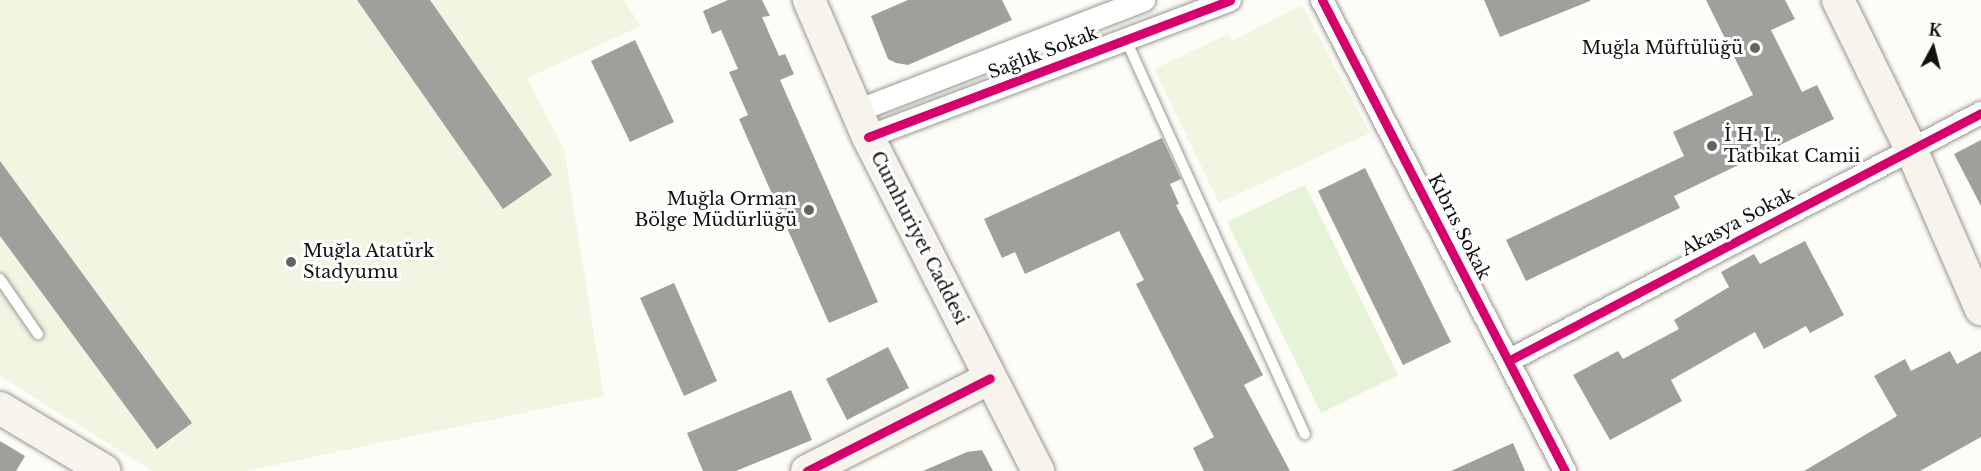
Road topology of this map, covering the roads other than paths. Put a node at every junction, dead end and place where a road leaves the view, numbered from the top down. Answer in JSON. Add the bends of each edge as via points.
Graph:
{"nodes":[{"id":1,"x":808,"y":0,"type":"edge"},
{"id":2,"x":1141,"y":0,"type":"edge"},
{"id":3,"x":1230,"y":0,"type":"edge"},
{"id":4,"x":1323,"y":0,"type":"edge"},
{"id":5,"x":1838,"y":0,"type":"edge"},
{"id":6,"x":1152,"y":30,"type":"junction"},
{"id":7,"x":1126,"y":40,"type":"junction"},
{"id":8,"x":1981,"y":113,"type":"edge"},
{"id":9,"x":863,"y":124,"type":"junction"},
{"id":10,"x":1911,"y":150,"type":"junction"},
{"id":11,"x":0,"y":279,"type":"edge"},
{"id":12,"x":1981,"y":309,"type":"edge"},
{"id":13,"x":38,"y":334,"type":"dead end"},
{"id":14,"x":1510,"y":360,"type":"junction"},
{"id":15,"x":990,"y":378,"type":"junction"},
{"id":16,"x":0,"y":408,"type":"edge"},
{"id":17,"x":1305,"y":434,"type":"dead end"},
{"id":18,"x":105,"y":471,"type":"edge"},
{"id":19,"x":807,"y":471,"type":"edge"},
{"id":20,"x":1038,"y":471,"type":"edge"},
{"id":21,"x":1565,"y":471,"type":"edge"}],
"edges":[{"from":1,"to":9,"type":"main road","name":"Cumhuriyet Caddesi"},
{"from":2,"to":6,"type":"street"},
{"from":2,"to":9,"type":"street","name":"Sağlık Sokak"},
{"from":3,"to":6,"type":"street","name":"Sağlık Sokak"},
{"from":4,"to":14,"type":"street","name":"Kıbrıs Sokak"},
{"from":5,"to":10,"type":"main road"},
{"from":6,"to":7,"type":"street","name":"Sağlık Sokak"},
{"from":7,"to":9,"type":"street","name":"Sağlık Sokak"},
{"from":7,"to":17,"type":"lane"},
{"from":8,"to":10,"type":"street","name":"Akasya Sokak"},
{"from":9,"to":15,"type":"main road","name":"Cumhuriyet Caddesi"},
{"from":10,"to":12,"type":"main road"},
{"from":10,"to":14,"type":"street","name":"Akasya Sokak"},
{"from":11,"to":13,"type":"lane"},
{"from":14,"to":21,"type":"street","name":"Kıbrıs Sokak"},
{"from":15,"to":19,"type":"main road"},
{"from":15,"to":20,"type":"main road","name":"Cumhuriyet Caddesi"},
{"from":16,"to":18,"type":"main road"}]}
